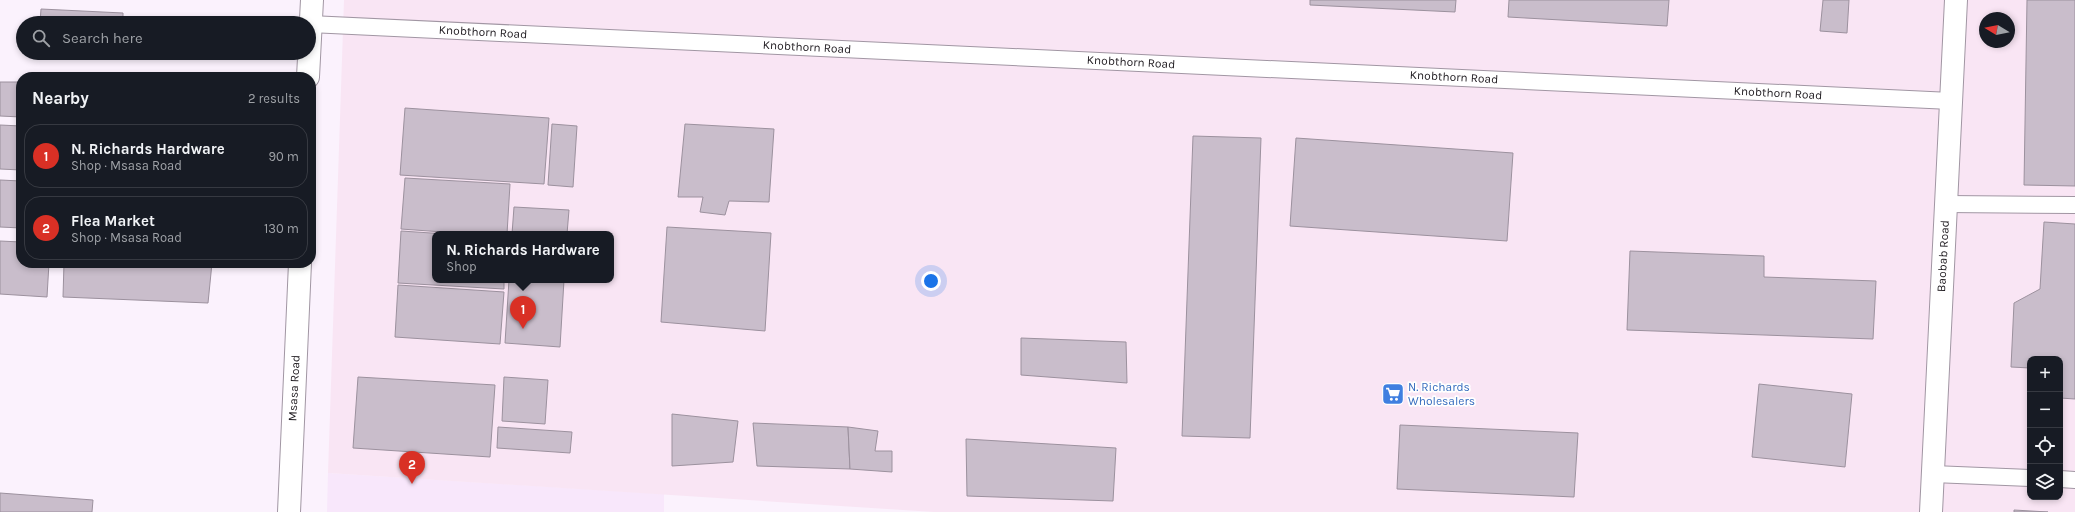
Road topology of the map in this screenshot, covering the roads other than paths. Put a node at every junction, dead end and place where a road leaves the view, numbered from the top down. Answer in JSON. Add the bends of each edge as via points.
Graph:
{"nodes":[{"id":1,"x":312,"y":0,"type":"edge"},
{"id":2,"x":1956,"y":0,"type":"edge"},
{"id":3,"x":311,"y":16,"type":"edge"},
{"id":4,"x":316,"y":24,"type":"edge"},
{"id":5,"x":309,"y":60,"type":"edge"},
{"id":6,"x":308,"y":72,"type":"edge"},
{"id":7,"x":1951,"y":101,"type":"junction"},
{"id":8,"x":1946,"y":204,"type":"junction"},
{"id":9,"x":2075,"y":205,"type":"edge"},
{"id":10,"x":300,"y":268,"type":"edge"},
{"id":11,"x":1933,"y":474,"type":"junction"},
{"id":12,"x":2027,"y":478,"type":"edge"},
{"id":13,"x":2063,"y":479,"type":"edge"},
{"id":14,"x":2075,"y":480,"type":"edge"},
{"id":15,"x":289,"y":512,"type":"edge"},
{"id":16,"x":1931,"y":512,"type":"edge"}],
"edges":[{"from":1,"to":3,"type":"street"},
{"from":2,"to":7,"type":"street","name":"Baobab Road"},
{"from":4,"to":7,"type":"lane","name":"Knobthorn Road"},
{"from":5,"to":6,"type":"street"},
{"from":7,"to":8,"type":"street","name":"Baobab Road"},
{"from":8,"to":9,"type":"lane"},
{"from":8,"to":11,"type":"street","name":"Baobab Road"},
{"from":10,"to":15,"type":"street","name":"Msasa Road"},
{"from":11,"to":12,"type":"lane"},
{"from":11,"to":16,"type":"street","name":"Baobab Road"},
{"from":13,"to":14,"type":"lane"}]}
